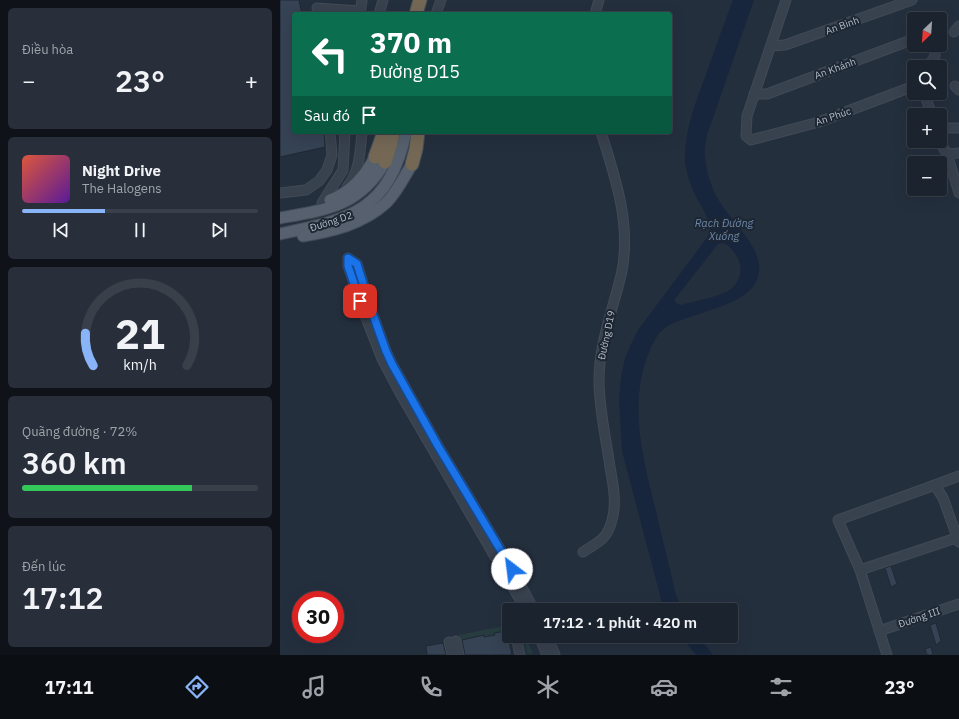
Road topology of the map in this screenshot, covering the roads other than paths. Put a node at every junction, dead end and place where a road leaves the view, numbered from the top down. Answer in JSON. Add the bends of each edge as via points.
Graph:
{"nodes":[{"id":1,"x":362,"y":0,"type":"edge"},
{"id":2,"x":383,"y":0,"type":"edge"},
{"id":3,"x":420,"y":0,"type":"edge"},
{"id":4,"x":429,"y":0,"type":"edge"},
{"id":5,"x":440,"y":0,"type":"edge"},
{"id":6,"x":599,"y":0,"type":"edge"},
{"id":7,"x":786,"y":0,"type":"edge"},
{"id":8,"x":912,"y":0,"type":"edge"},
{"id":9,"x":317,"y":7,"type":"edge"},
{"id":10,"x":360,"y":12,"type":"edge"},
{"id":11,"x":380,"y":12,"type":"edge"},
{"id":12,"x":417,"y":12,"type":"edge"},
{"id":13,"x":426,"y":12,"type":"edge"},
{"id":14,"x":437,"y":12,"type":"edge"},
{"id":15,"x":596,"y":12,"type":"edge"},
{"id":16,"x":907,"y":42,"type":"edge"},
{"id":17,"x":771,"y":46,"type":"junction"},
{"id":18,"x":907,"y":89,"type":"edge"},
{"id":19,"x":754,"y":94,"type":"junction"},
{"id":20,"x":947,"y":128,"type":"edge"},
{"id":21,"x":959,"y":128,"type":"edge"},
{"id":22,"x":330,"y":134,"type":"edge"},
{"id":23,"x":345,"y":134,"type":"edge"},
{"id":24,"x":362,"y":134,"type":"edge"},
{"id":25,"x":384,"y":134,"type":"edge"},
{"id":26,"x":393,"y":134,"type":"edge"},
{"id":27,"x":406,"y":134,"type":"edge"},
{"id":28,"x":418,"y":134,"type":"edge"},
{"id":29,"x":602,"y":134,"type":"edge"},
{"id":30,"x":943,"y":148,"type":"edge"},
{"id":31,"x":959,"y":153,"type":"edge"},
{"id":32,"x":947,"y":154,"type":"junction"},
{"id":33,"x":380,"y":159,"type":"junction"},
{"id":34,"x":412,"y":164,"type":"joint"},
{"id":35,"x":280,"y":193,"type":"edge"},
{"id":36,"x":959,"y":193,"type":"edge"},
{"id":37,"x":339,"y":197,"type":"junction"},
{"id":38,"x":322,"y":203,"type":"junction"},
{"id":39,"x":280,"y":214,"type":"edge"},
{"id":40,"x":280,"y":218,"type":"edge"},
{"id":41,"x":280,"y":234,"type":"edge"},
{"id":42,"x":280,"y":241,"type":"edge"},
{"id":43,"x":959,"y":476,"type":"edge"},
{"id":44,"x":935,"y":485,"type":"junction"},
{"id":45,"x":958,"y":539,"type":"edge"},
{"id":46,"x":583,"y":552,"type":"dead end"},
{"id":47,"x":860,"y":570,"type":"junction"},
{"id":48,"x":522,"y":603,"type":"edge"},
{"id":49,"x":530,"y":603,"type":"edge"},
{"id":50,"x":959,"y":604,"type":"edge"},
{"id":51,"x":879,"y":631,"type":"junction"},
{"id":52,"x":517,"y":643,"type":"edge"},
{"id":53,"x":542,"y":643,"type":"edge"},
{"id":54,"x":550,"y":643,"type":"edge"},
{"id":55,"x":452,"y":655,"type":"edge"},
{"id":56,"x":459,"y":655,"type":"edge"},
{"id":57,"x":520,"y":655,"type":"edge"},
{"id":58,"x":546,"y":655,"type":"edge"},
{"id":59,"x":555,"y":655,"type":"edge"},
{"id":60,"x":887,"y":655,"type":"edge"}],
"edges":[{"from":1,"to":10,"type":"street"},
{"from":2,"to":11,"type":"street"},
{"from":3,"to":12,"type":"highway"},
{"from":4,"to":13,"type":"highway"},
{"from":5,"to":14,"type":"street"},
{"from":6,"to":15,"type":"street"},
{"from":7,"to":17,"type":"street"},
{"from":8,"to":17,"type":"street","name":"An Bình","via":[[785,45]]},
{"from":9,"to":10,"type":"street"},
{"from":16,"to":19,"type":"street","name":"An Khánh","via":[[767,94]]},
{"from":17,"to":19,"type":"street"},
{"from":18,"to":19,"type":"street","name":"An Phúc","via":[[819,122],[751,140],[746,136],[747,116]]},
{"from":20,"to":21,"type":"street"},
{"from":22,"to":35,"type":"street","via":[[332,155],[327,170],[319,181],[306,190]]},
{"from":23,"to":38,"type":"street","via":[[343,170]]},
{"from":24,"to":37,"type":"street","via":[[357,171]]},
{"from":25,"to":33,"type":"highway"},
{"from":26,"to":33,"type":"highway","via":[[391,143]]},
{"from":27,"to":41,"type":"main road","name":"Đường D2","via":[[396,168],[374,200],[342,219]]},
{"from":28,"to":34,"type":"highway"},
{"from":29,"to":46,"type":"street","name":"Đường D19","via":[[619,190],[624,234],[622,270],[603,340],[599,381],[615,506],[613,520],[603,540]]},
{"from":30,"to":32,"type":"street"},
{"from":31,"to":32,"type":"street"},
{"from":32,"to":36,"type":"street"},
{"from":33,"to":37,"type":"main road","name":"Đường D2"},
{"from":33,"to":40,"type":"main road","name":"Đường D2","via":[[377,176],[350,199],[329,208]]},
{"from":34,"to":42,"type":"main road","name":"Đường D2","via":[[395,192],[372,214],[336,230]]},
{"from":37,"to":38,"type":"main road","name":"Đường D2"},
{"from":38,"to":39,"type":"main road","name":"Đường D2"},
{"from":43,"to":44,"type":"street"},
{"from":44,"to":45,"type":"street","via":[[943,498]]},
{"from":44,"to":47,"type":"street","via":[[838,520]]},
{"from":45,"to":47,"type":"street"},
{"from":47,"to":51,"type":"street"},
{"from":48,"to":49,"type":"street","via":[[382,360],[348,266],[348,258],[357,264],[392,364]]},
{"from":50,"to":51,"type":"street","name":"Đường III"},
{"from":51,"to":60,"type":"street"},
{"from":52,"to":57,"type":"street"},
{"from":53,"to":58,"type":"street"},
{"from":54,"to":59,"type":"street"},
{"from":55,"to":56,"type":"street","via":[[453,641]]}]}
